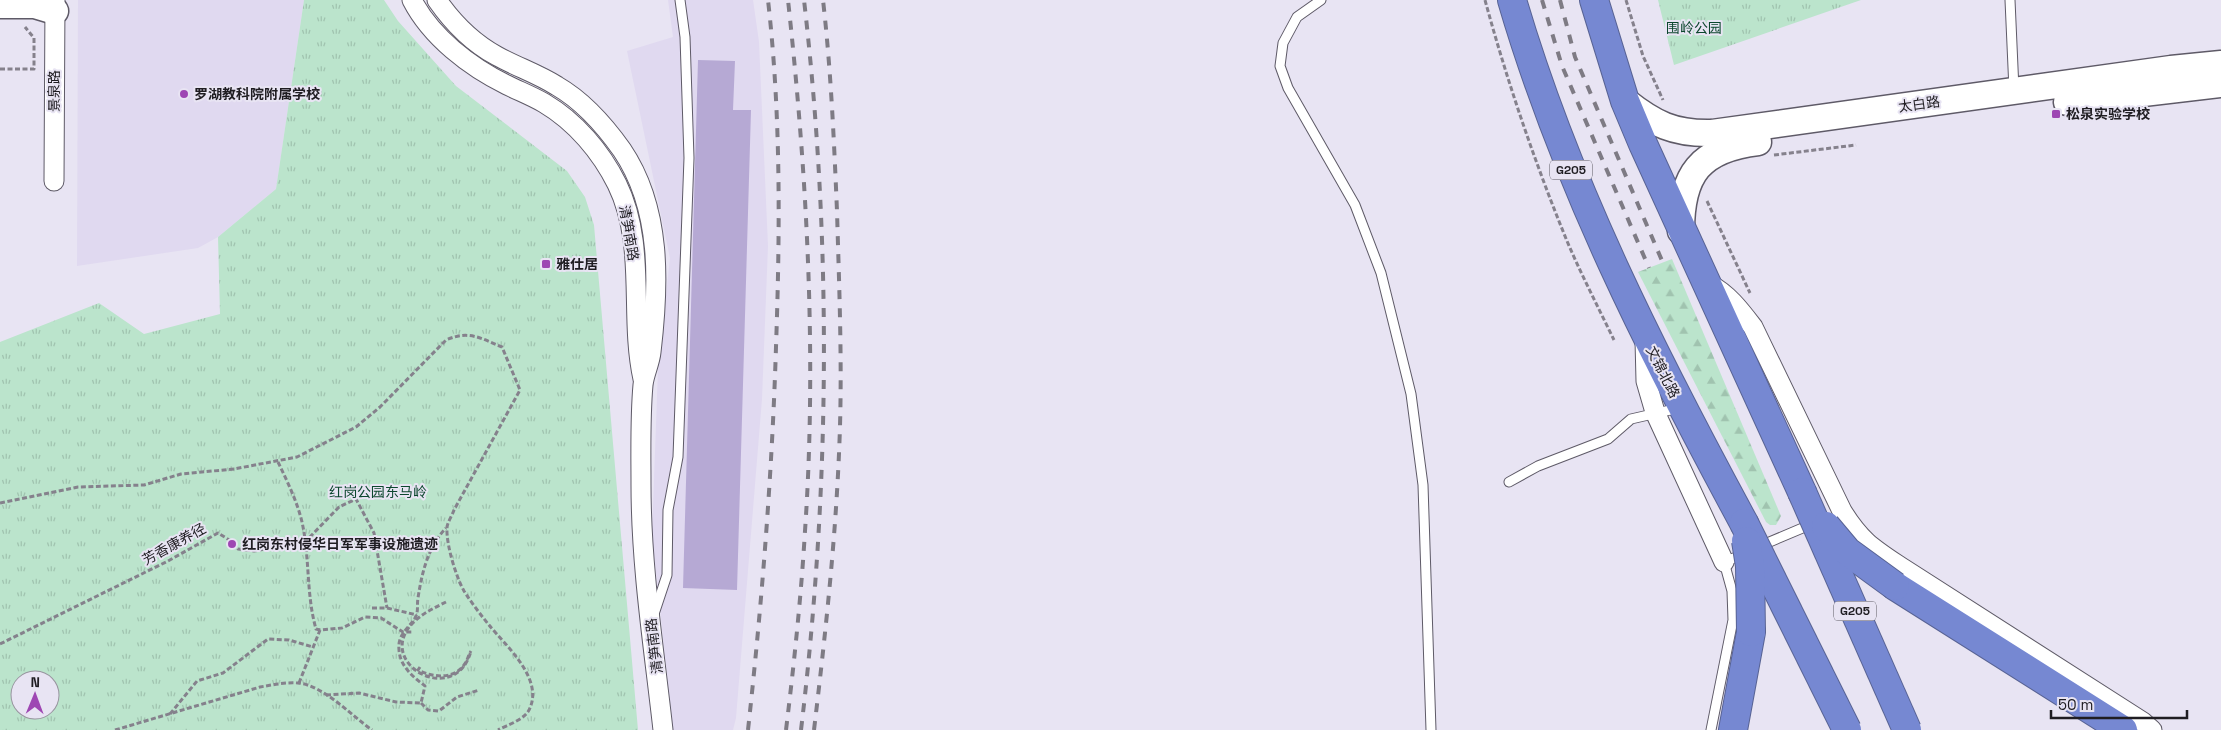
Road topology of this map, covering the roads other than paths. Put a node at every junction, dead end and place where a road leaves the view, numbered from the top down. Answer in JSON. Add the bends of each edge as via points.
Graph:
{"nodes":[{"id":1,"x":412,"y":0,"type":"edge"},
{"id":2,"x":437,"y":0,"type":"edge"},
{"id":3,"x":680,"y":0,"type":"edge"},
{"id":4,"x":1321,"y":0,"type":"edge"},
{"id":5,"x":1512,"y":0,"type":"edge"},
{"id":6,"x":1594,"y":0,"type":"edge"},
{"id":7,"x":2010,"y":0,"type":"edge"},
{"id":8,"x":0,"y":5,"type":"edge"},
{"id":9,"x":55,"y":6,"type":"edge"},
{"id":10,"x":0,"y":15,"type":"edge"},
{"id":11,"x":2221,"y":64,"type":"edge"},
{"id":12,"x":2221,"y":84,"type":"edge"},
{"id":13,"x":2014,"y":91,"type":"junction"},
{"id":14,"x":1625,"y":101,"type":"junction"},
{"id":15,"x":54,"y":182,"type":"dead end"},
{"id":16,"x":1681,"y":231,"type":"junction"},
{"id":17,"x":1704,"y":282,"type":"junction"},
{"id":18,"x":1644,"y":334,"type":"junction"},
{"id":19,"x":643,"y":383,"type":"junction"},
{"id":20,"x":1682,"y":408,"type":"junction"},
{"id":21,"x":1655,"y":412,"type":"junction"},
{"id":22,"x":1509,"y":482,"type":"dead end"},
{"id":23,"x":1802,"y":492,"type":"junction"},
{"id":24,"x":1842,"y":511,"type":"junction"},
{"id":25,"x":1744,"y":523,"type":"junction"},
{"id":26,"x":1724,"y":562,"type":"junction"},
{"id":27,"x":651,"y":621,"type":"junction"},
{"id":28,"x":664,"y":730,"type":"edge"},
{"id":29,"x":1431,"y":730,"type":"edge"},
{"id":30,"x":1711,"y":730,"type":"edge"},
{"id":31,"x":1733,"y":730,"type":"edge"},
{"id":32,"x":1847,"y":730,"type":"edge"},
{"id":33,"x":1907,"y":730,"type":"edge"},
{"id":34,"x":2123,"y":730,"type":"edge"},
{"id":35,"x":2152,"y":730,"type":"edge"}],
"edges":[{"from":1,"to":19,"type":"street","name":"清笋南路","via":[[422,17],[453,49],[485,73],[559,113],[578,129],[602,159],[618,186],[629,217],[636,270],[638,357]]},
{"from":2,"to":19,"type":"street","name":"清笋南路","via":[[478,44],[572,96],[602,124],[632,166],[647,206],[656,278],[651,354]]},
{"from":3,"to":27,"type":"lane","via":[[686,37],[689,158],[678,457],[668,510],[667,575]]},
{"from":4,"to":29,"type":"lane","via":[[1297,17],[1283,43],[1280,66],[1288,88],[1355,205],[1381,273],[1411,394],[1423,485]]},
{"from":5,"to":18,"type":"highway","name":"文锦北路","number":"G205","via":[[1563,151]]},
{"from":6,"to":14,"type":"highway","number":"G205"},
{"from":7,"to":13,"type":"lane"},
{"from":8,"to":9,"type":"main road"},
{"from":9,"to":10,"type":"main road","via":[[35,15]]},
{"from":9,"to":15,"type":"street","name":"景泉路"},
{"from":11,"to":13,"type":"main road","name":"太白路"},
{"from":12,"to":16,"type":"main road","name":"太白路","via":[[1743,144],[1711,156],[1692,173],[1683,196]]},
{"from":13,"to":14,"type":"main road","name":"太白路","via":[[1726,132],[1697,133],[1682,132],[1654,122]]},
{"from":14,"to":16,"type":"highway","number":"G205"},
{"from":16,"to":17,"type":"highway","number":"G205"},
{"from":17,"to":23,"type":"highway","number":"G205"},
{"from":17,"to":24,"type":"street","via":[[1726,295],[1753,327]]},
{"from":18,"to":20,"type":"highway","name":"文锦北路","number":"G205"},
{"from":18,"to":21,"type":"street","via":[[1646,381]]},
{"from":19,"to":27,"type":"street","name":"清笋南路","via":[[642,528]]},
{"from":20,"to":21,"type":"lane"},
{"from":20,"to":25,"type":"highway","name":"文锦北路","number":"G205"},
{"from":21,"to":22,"type":"lane","via":[[1631,419],[1608,439],[1538,466]]},
{"from":21,"to":26,"type":"street"},
{"from":23,"to":33,"type":"highway","number":"G205","bridge":true},
{"from":23,"to":34,"type":"highway","bridge":true,"via":[[1834,538],[1863,564]]},
{"from":24,"to":26,"type":"lane"},
{"from":24,"to":35,"type":"street","via":[[1855,532],[1870,546]]},
{"from":25,"to":31,"type":"highway","bridge":true,"via":[[1750,566],[1751,632]]},
{"from":25,"to":32,"type":"highway","name":"文锦北路","number":"G205","bridge":true},
{"from":26,"to":30,"type":"lane","via":[[1732,591],[1733,620]]},
{"from":27,"to":28,"type":"street","name":"清笋南路"}]}
